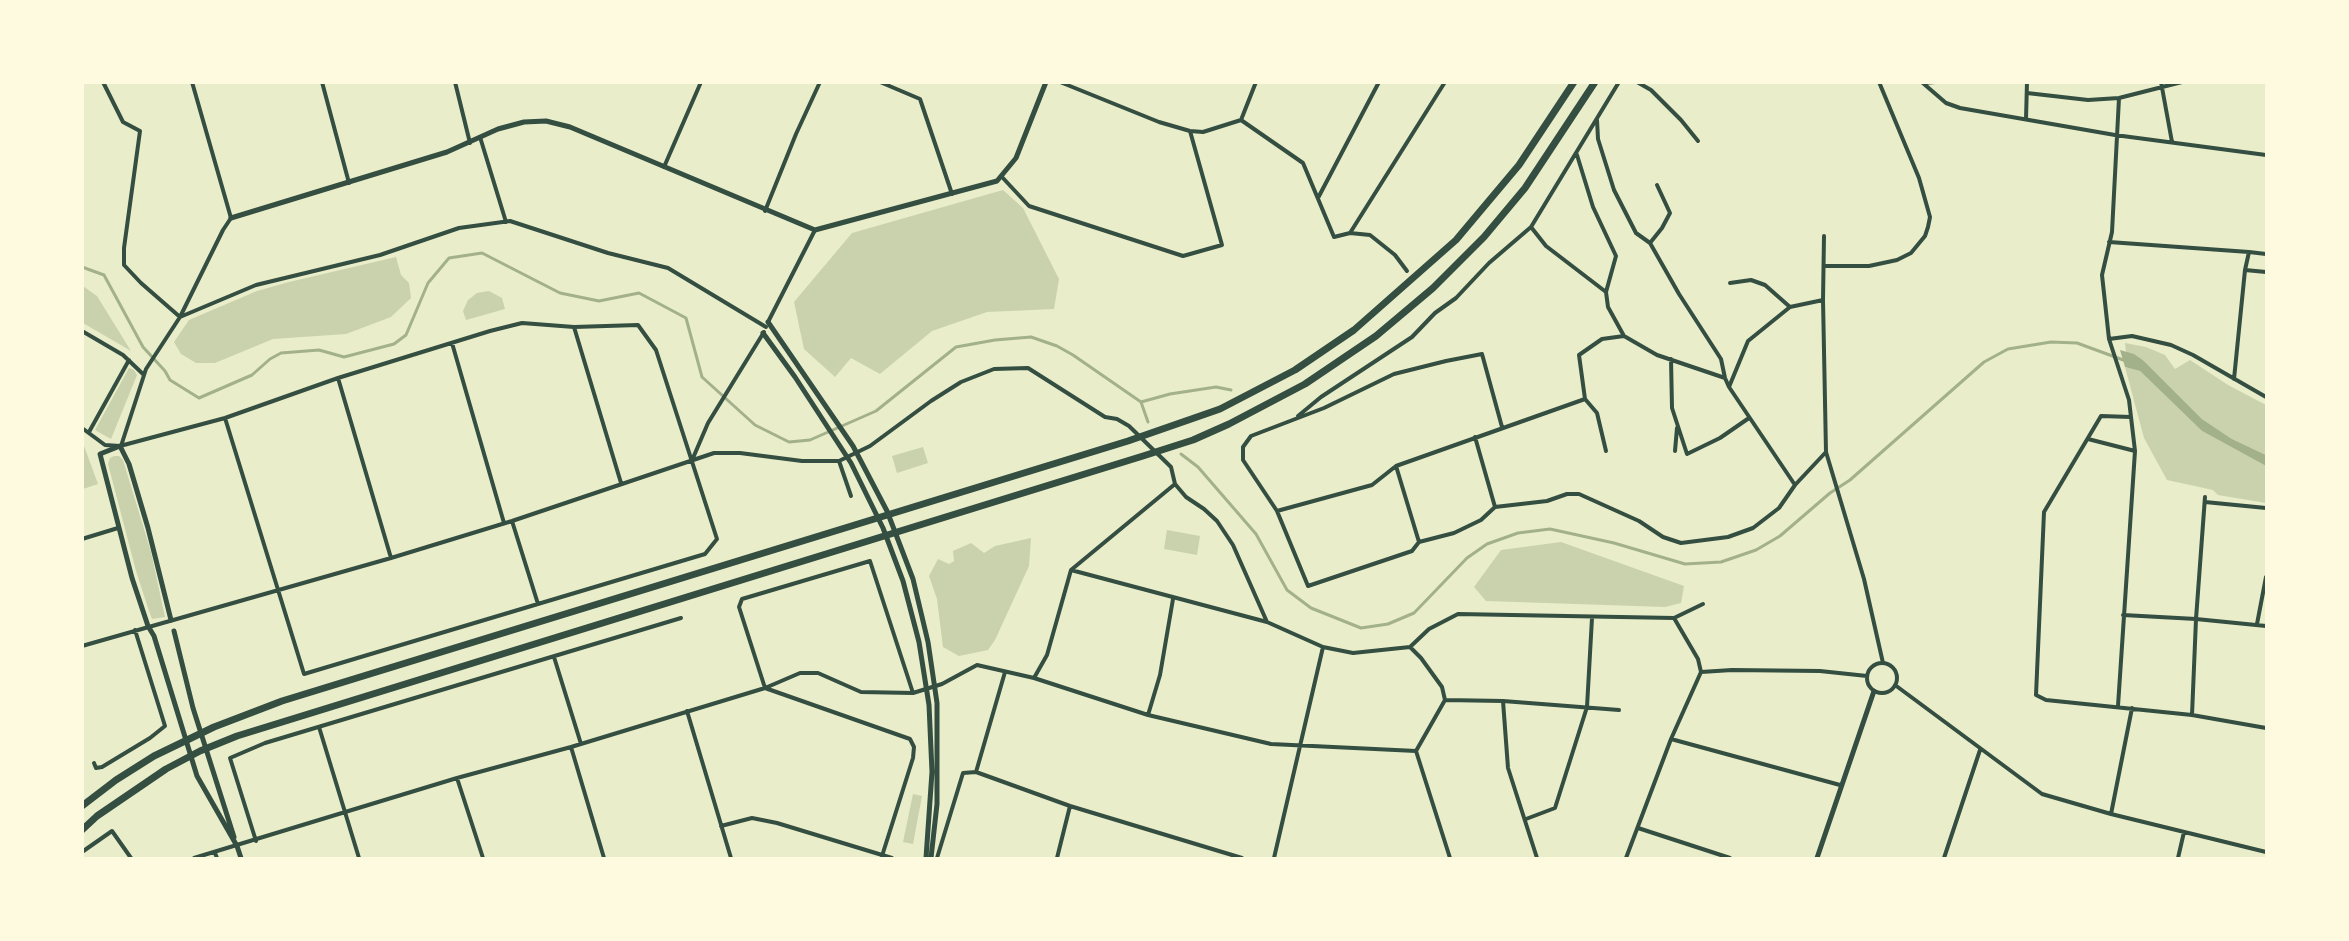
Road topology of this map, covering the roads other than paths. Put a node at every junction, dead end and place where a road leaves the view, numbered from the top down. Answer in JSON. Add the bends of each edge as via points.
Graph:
{"nodes":[{"id":1,"x":103,"y":82,"type":"edge"},
{"id":2,"x":192,"y":82,"type":"edge"},
{"id":3,"x":322,"y":82,"type":"edge"},
{"id":4,"x":455,"y":82,"type":"edge"},
{"id":5,"x":701,"y":82,"type":"edge"},
{"id":6,"x":820,"y":82,"type":"edge"},
{"id":7,"x":880,"y":82,"type":"edge"},
{"id":8,"x":1046,"y":82,"type":"edge"},
{"id":9,"x":1060,"y":82,"type":"edge"},
{"id":10,"x":1256,"y":82,"type":"edge"},
{"id":11,"x":1379,"y":82,"type":"edge"},
{"id":12,"x":1445,"y":82,"type":"edge"},
{"id":13,"x":1574,"y":82,"type":"edge"},
{"id":14,"x":1595,"y":82,"type":"edge"},
{"id":15,"x":1618,"y":82,"type":"edge"},
{"id":16,"x":1637,"y":82,"type":"edge"},
{"id":17,"x":1879,"y":82,"type":"edge"},
{"id":18,"x":1935,"y":82,"type":"edge"},
{"id":19,"x":2027,"y":82,"type":"edge"},
{"id":20,"x":2161,"y":82,"type":"edge"},
{"id":21,"x":2182,"y":82,"type":"edge"},
{"id":22,"x":1924,"y":83,"type":"edge"},
{"id":23,"x":2163,"y":88,"type":"junction"},
{"id":24,"x":2027,"y":93,"type":"junction"},
{"id":25,"x":2119,"y":99,"type":"junction"},
{"id":26,"x":2026,"y":119,"type":"junction"},
{"id":27,"x":1241,"y":120,"type":"junction"},
{"id":28,"x":1597,"y":120,"type":"junction"},
{"id":29,"x":1190,"y":131,"type":"junction"},
{"id":30,"x":2115,"y":135,"type":"junction"},
{"id":31,"x":480,"y":137,"type":"junction"},
{"id":32,"x":1698,"y":141,"type":"dead end"},
{"id":33,"x":2172,"y":142,"type":"junction"},
{"id":34,"x":470,"y":143,"type":"junction"},
{"id":35,"x":1577,"y":154,"type":"junction"},
{"id":36,"x":2266,"y":155,"type":"edge"},
{"id":37,"x":664,"y":166,"type":"junction"},
{"id":38,"x":1002,"y":177,"type":"junction"},
{"id":39,"x":350,"y":183,"type":"junction"},
{"id":40,"x":1657,"y":185,"type":"dead end"},
{"id":41,"x":952,"y":195,"type":"junction"},
{"id":42,"x":1317,"y":199,"type":"junction"},
{"id":43,"x":765,"y":211,"type":"junction"},
{"id":44,"x":231,"y":218,"type":"junction"},
{"id":45,"x":506,"y":222,"type":"junction"},
{"id":46,"x":1531,"y":227,"type":"junction"},
{"id":47,"x":815,"y":230,"type":"junction"},
{"id":48,"x":1350,"y":233,"type":"junction"},
{"id":49,"x":1824,"y":236,"type":"dead end"},
{"id":50,"x":2109,"y":242,"type":"junction"},
{"id":51,"x":1650,"y":243,"type":"junction"},
{"id":52,"x":2249,"y":252,"type":"junction"},
{"id":53,"x":2266,"y":254,"type":"edge"},
{"id":54,"x":1824,"y":266,"type":"junction"},
{"id":55,"x":2245,"y":270,"type":"junction"},
{"id":56,"x":1407,"y":271,"type":"dead end"},
{"id":57,"x":2266,"y":272,"type":"edge"},
{"id":58,"x":1730,"y":283,"type":"dead end"},
{"id":59,"x":1606,"y":292,"type":"junction"},
{"id":60,"x":1823,"y":300,"type":"junction"},
{"id":61,"x":1790,"y":307,"type":"junction"},
{"id":62,"x":180,"y":317,"type":"junction"},
{"id":63,"x":574,"y":327,"type":"junction"},
{"id":64,"x":766,"y":327,"type":"junction"},
{"id":65,"x":82,"y":331,"type":"edge"},
{"id":66,"x":1624,"y":336,"type":"junction"},
{"id":67,"x":2109,"y":339,"type":"junction"},
{"id":68,"x":452,"y":343,"type":"junction"},
{"id":69,"x":1671,"y":359,"type":"junction"},
{"id":70,"x":129,"y":360,"type":"junction"},
{"id":71,"x":144,"y":375,"type":"junction"},
{"id":72,"x":339,"y":378,"type":"junction"},
{"id":73,"x":1725,"y":378,"type":"junction"},
{"id":74,"x":2234,"y":380,"type":"junction"},
{"id":75,"x":1729,"y":387,"type":"junction"},
{"id":76,"x":2266,"y":398,"type":"edge"},
{"id":77,"x":1585,"y":399,"type":"junction"},
{"id":78,"x":2131,"y":417,"type":"junction"},
{"id":79,"x":225,"y":418,"type":"junction"},
{"id":80,"x":1296,"y":418,"type":"junction"},
{"id":81,"x":1749,"y":418,"type":"junction"},
{"id":82,"x":1677,"y":425,"type":"junction"},
{"id":83,"x":1502,"y":427,"type":"junction"},
{"id":84,"x":82,"y":428,"type":"edge"},
{"id":85,"x":89,"y":432,"type":"junction"},
{"id":86,"x":1475,"y":437,"type":"junction"},
{"id":87,"x":2088,"y":438,"type":"junction"},
{"id":88,"x":120,"y":446,"type":"junction"},
{"id":89,"x":1606,"y":451,"type":"dead end"},
{"id":90,"x":1675,"y":451,"type":"dead end"},
{"id":91,"x":2135,"y":451,"type":"junction"},
{"id":92,"x":1826,"y":452,"type":"junction"},
{"id":93,"x":693,"y":459,"type":"junction"},
{"id":94,"x":839,"y":461,"type":"junction"},
{"id":95,"x":1396,"y":466,"type":"junction"},
{"id":96,"x":621,"y":483,"type":"junction"},
{"id":97,"x":1175,"y":484,"type":"junction"},
{"id":98,"x":1795,"y":485,"type":"junction"},
{"id":99,"x":851,"y":496,"type":"dead end"},
{"id":100,"x":1495,"y":507,"type":"junction"},
{"id":101,"x":2266,"y":508,"type":"edge"},
{"id":102,"x":1276,"y":511,"type":"junction"},
{"id":103,"x":512,"y":521,"type":"junction"},
{"id":104,"x":504,"y":523,"type":"junction"},
{"id":105,"x":118,"y":528,"type":"junction"},
{"id":106,"x":82,"y":538,"type":"edge"},
{"id":107,"x":1419,"y":542,"type":"junction"},
{"id":108,"x":391,"y":558,"type":"junction"},
{"id":109,"x":1071,"y":570,"type":"junction"},
{"id":110,"x":2266,"y":577,"type":"edge"},
{"id":111,"x":278,"y":590,"type":"junction"},
{"id":112,"x":1173,"y":599,"type":"junction"},
{"id":113,"x":1703,"y":603,"type":"dead end"},
{"id":114,"x":538,"y":604,"type":"junction"},
{"id":115,"x":2123,"y":615,"type":"junction"},
{"id":116,"x":681,"y":618,"type":"dead end"},
{"id":117,"x":1592,"y":618,"type":"junction"},
{"id":118,"x":1674,"y":618,"type":"junction"},
{"id":119,"x":2196,"y":619,"type":"junction"},
{"id":120,"x":171,"y":620,"type":"junction"},
{"id":121,"x":1267,"y":622,"type":"junction"},
{"id":122,"x":2257,"y":624,"type":"junction"},
{"id":123,"x":148,"y":626,"type":"junction"},
{"id":124,"x":2266,"y":626,"type":"edge"},
{"id":125,"x":135,"y":630,"type":"junction"},
{"id":126,"x":174,"y":631,"type":"joint"},
{"id":127,"x":82,"y":646,"type":"edge"},
{"id":128,"x":1323,"y":647,"type":"junction"},
{"id":129,"x":1410,"y":647,"type":"junction"},
{"id":130,"x":554,"y":657,"type":"junction"},
{"id":131,"x":1884,"y":663,"type":"junction"},
{"id":132,"x":1005,"y":672,"type":"junction"},
{"id":133,"x":1701,"y":672,"type":"junction"},
{"id":134,"x":1867,"y":676,"type":"junction"},
{"id":135,"x":1034,"y":678,"type":"junction"},
{"id":136,"x":1895,"y":685,"type":"junction"},
{"id":137,"x":765,"y":688,"type":"junction"},
{"id":138,"x":1874,"y":691,"type":"junction"},
{"id":139,"x":913,"y":693,"type":"junction"},
{"id":140,"x":1445,"y":700,"type":"junction"},
{"id":141,"x":1503,"y":701,"type":"junction"},
{"id":142,"x":2118,"y":706,"type":"junction"},
{"id":143,"x":1587,"y":707,"type":"junction"},
{"id":144,"x":2132,"y":708,"type":"junction"},
{"id":145,"x":1618,"y":710,"type":"dead end"},
{"id":146,"x":687,"y":711,"type":"junction"},
{"id":147,"x":2192,"y":715,"type":"junction"},
{"id":148,"x":1148,"y":716,"type":"junction"},
{"id":149,"x":319,"y":727,"type":"junction"},
{"id":150,"x":2266,"y":728,"type":"edge"},
{"id":151,"x":1671,"y":739,"type":"junction"},
{"id":152,"x":581,"y":744,"type":"junction"},
{"id":153,"x":1300,"y":746,"type":"junction"},
{"id":154,"x":571,"y":747,"type":"junction"},
{"id":155,"x":1980,"y":750,"type":"junction"},
{"id":156,"x":1416,"y":751,"type":"junction"},
{"id":157,"x":94,"y":763,"type":"dead end"},
{"id":158,"x":976,"y":772,"type":"junction"},
{"id":159,"x":457,"y":778,"type":"junction"},
{"id":160,"x":1840,"y":785,"type":"junction"},
{"id":161,"x":82,"y":806,"type":"edge"},
{"id":162,"x":1070,"y":806,"type":"junction"},
{"id":163,"x":345,"y":813,"type":"junction"},
{"id":164,"x":2111,"y":814,"type":"junction"},
{"id":165,"x":1526,"y":819,"type":"junction"},
{"id":166,"x":721,"y":826,"type":"junction"},
{"id":167,"x":1638,"y":828,"type":"junction"},
{"id":168,"x":82,"y":830,"type":"edge"},
{"id":169,"x":2184,"y":832,"type":"junction"},
{"id":170,"x":256,"y":841,"type":"junction"},
{"id":171,"x":237,"y":846,"type":"junction"},
{"id":172,"x":82,"y":852,"type":"edge"},
{"id":173,"x":2266,"y":852,"type":"edge"},
{"id":174,"x":215,"y":853,"type":"junction"},
{"id":175,"x":882,"y":856,"type":"junction"},
{"id":176,"x":131,"y":858,"type":"edge"},
{"id":177,"x":194,"y":858,"type":"edge"},
{"id":178,"x":217,"y":858,"type":"edge"},
{"id":179,"x":241,"y":858,"type":"edge"},
{"id":180,"x":359,"y":858,"type":"edge"},
{"id":181,"x":483,"y":858,"type":"edge"},
{"id":182,"x":604,"y":858,"type":"edge"},
{"id":183,"x":731,"y":858,"type":"edge"},
{"id":184,"x":892,"y":858,"type":"edge"},
{"id":185,"x":926,"y":858,"type":"edge"},
{"id":186,"x":931,"y":858,"type":"edge"},
{"id":187,"x":937,"y":858,"type":"edge"},
{"id":188,"x":1057,"y":858,"type":"edge"},
{"id":189,"x":1242,"y":858,"type":"edge"},
{"id":190,"x":1274,"y":858,"type":"edge"},
{"id":191,"x":1450,"y":858,"type":"edge"},
{"id":192,"x":1537,"y":858,"type":"edge"},
{"id":193,"x":1626,"y":858,"type":"edge"},
{"id":194,"x":1730,"y":858,"type":"edge"},
{"id":195,"x":1817,"y":858,"type":"edge"},
{"id":196,"x":1944,"y":858,"type":"edge"},
{"id":197,"x":2178,"y":858,"type":"edge"}],
"edges":[{"from":1,"to":62,"type":"street","via":[[123,123],[140,131],[124,265]]},
{"from":2,"to":44,"type":"street"},
{"from":3,"to":39,"type":"street"},
{"from":4,"to":34,"type":"street"},
{"from":5,"to":37,"type":"street"},
{"from":6,"to":43,"type":"street"},
{"from":7,"to":41,"type":"street","via":[[920,99]]},
{"from":8,"to":38,"type":"street","via":[[1016,158]]},
{"from":9,"to":29,"type":"street"},
{"from":10,"to":27,"type":"street"},
{"from":11,"to":42,"type":"street"},
{"from":12,"to":48,"type":"street"},
{"from":13,"to":161,"type":"highway","via":[[1519,165],[1456,240],[1354,330],[1295,370],[1220,409],[1128,441],[282,700],[153,756]]},
{"from":14,"to":168,"type":"highway","via":[[1525,188],[1484,237],[1433,288],[1376,336],[1305,384],[1193,440],[237,735],[166,770]]},
{"from":15,"to":28,"type":"street"},
{"from":16,"to":32,"type":"street","via":[[1651,90]]},
{"from":17,"to":54,"type":"street","via":[[1919,178],[1930,217],[1928,227],[1911,253],[1897,260],[1869,266]]},
{"from":18,"to":22,"type":"street"},
{"from":19,"to":24,"type":"street"},
{"from":20,"to":23,"type":"street"},
{"from":21,"to":23,"type":"street"},
{"from":22,"to":26,"type":"street","via":[[1953,106]]},
{"from":23,"to":25,"type":"street"},
{"from":23,"to":33,"type":"street"},
{"from":24,"to":25,"type":"street","via":[[2088,100]]},
{"from":24,"to":26,"type":"street"},
{"from":25,"to":30,"type":"street"},
{"from":26,"to":30,"type":"street"},
{"from":27,"to":29,"type":"street","via":[[1203,132]]},
{"from":27,"to":42,"type":"street","via":[[1303,163]]},
{"from":28,"to":35,"type":"street"},
{"from":28,"to":51,"type":"street","via":[[1598,139],[1614,190],[1636,234]]},
{"from":29,"to":38,"type":"street","via":[[1222,245],[1183,256],[1029,206]]},
{"from":30,"to":33,"type":"street"},
{"from":30,"to":50,"type":"street"},
{"from":31,"to":34,"type":"street"},
{"from":31,"to":37,"type":"street","via":[[524,122],[546,121]]},
{"from":31,"to":45,"type":"street"},
{"from":33,"to":36,"type":"street"},
{"from":34,"to":39,"type":"street"},
{"from":35,"to":46,"type":"street"},
{"from":35,"to":59,"type":"street","via":[[1593,207],[1616,256]]},
{"from":37,"to":43,"type":"street"},
{"from":38,"to":41,"type":"street","via":[[997,182]]},
{"from":39,"to":44,"type":"street"},
{"from":40,"to":51,"type":"street","via":[[1670,213]]},
{"from":41,"to":47,"type":"street"},
{"from":42,"to":48,"type":"street","via":[[1334,237]]},
{"from":43,"to":47,"type":"street"},
{"from":44,"to":62,"type":"street"},
{"from":45,"to":62,"type":"street","via":[[459,228],[380,255],[256,285]]},
{"from":45,"to":64,"type":"street","via":[[668,268]]},
{"from":46,"to":59,"type":"street","via":[[1546,246]]},
{"from":46,"to":80,"type":"street","via":[[1412,337]]},
{"from":47,"to":64,"type":"street"},
{"from":48,"to":56,"type":"street","via":[[1370,235],[1395,255]]},
{"from":49,"to":54,"type":"street"},
{"from":50,"to":52,"type":"street"},
{"from":50,"to":67,"type":"street","via":[[2102,275]]},
{"from":51,"to":73,"type":"street","via":[[1721,359]]},
{"from":52,"to":53,"type":"street"},
{"from":52,"to":55,"type":"street"},
{"from":54,"to":60,"type":"street"},
{"from":55,"to":57,"type":"street"},
{"from":55,"to":74,"type":"street"},
{"from":58,"to":61,"type":"street","via":[[1751,280],[1765,285]]},
{"from":59,"to":66,"type":"street","via":[[1608,307]]},
{"from":60,"to":61,"type":"street"},
{"from":60,"to":92,"type":"street"},
{"from":61,"to":75,"type":"street","via":[[1748,341]]},
{"from":62,"to":71,"type":"street"},
{"from":63,"to":68,"type":"street","via":[[522,323]]},
{"from":63,"to":93,"type":"street","via":[[638,325],[656,350]]},
{"from":63,"to":96,"type":"street"},
{"from":64,"to":93,"type":"street","via":[[708,423]]},
{"from":64,"to":185,"type":"street","via":[[779,355],[851,463],[896,559],[919,642],[929,705],[930,810]]},
{"from":64,"to":186,"type":"street","via":[[784,345],[853,446],[887,511],[913,579],[937,703],[937,804]]},
{"from":65,"to":70,"type":"street"},
{"from":66,"to":69,"type":"street"},
{"from":66,"to":77,"type":"street","via":[[1602,339],[1579,355]]},
{"from":67,"to":74,"type":"street","via":[[2132,336],[2171,345]]},
{"from":67,"to":78,"type":"street"},
{"from":68,"to":72,"type":"street"},
{"from":68,"to":104,"type":"street"},
{"from":69,"to":73,"type":"street"},
{"from":69,"to":82,"type":"street","via":[[1672,408]]},
{"from":70,"to":71,"type":"street"},
{"from":70,"to":85,"type":"street"},
{"from":71,"to":88,"type":"street"},
{"from":72,"to":79,"type":"street"},
{"from":72,"to":108,"type":"street"},
{"from":73,"to":75,"type":"street"},
{"from":74,"to":76,"type":"street"},
{"from":75,"to":81,"type":"street"},
{"from":77,"to":83,"type":"street"},
{"from":77,"to":89,"type":"street","via":[[1597,413]]},
{"from":78,"to":87,"type":"street","via":[[2102,416]]},
{"from":78,"to":91,"type":"street"},
{"from":79,"to":88,"type":"street"},
{"from":79,"to":111,"type":"street"},
{"from":80,"to":83,"type":"street","via":[[1394,374],[1482,354]]},
{"from":80,"to":102,"type":"street","via":[[1251,436],[1243,447],[1243,460]]},
{"from":81,"to":82,"type":"street","via":[[1687,454]]},
{"from":81,"to":98,"type":"street"},
{"from":82,"to":90,"type":"street"},
{"from":83,"to":86,"type":"street"},
{"from":84,"to":85,"type":"street"},
{"from":85,"to":88,"type":"street","via":[[105,445]]},
{"from":86,"to":95,"type":"street"},
{"from":86,"to":100,"type":"street"},
{"from":87,"to":91,"type":"street"},
{"from":87,"to":142,"type":"street","via":[[2044,512],[2036,695]]},
{"from":88,"to":105,"type":"street","via":[[100,454]]},
{"from":88,"to":120,"type":"street","via":[[148,528]]},
{"from":91,"to":115,"type":"street"},
{"from":92,"to":98,"type":"street"},
{"from":92,"to":131,"type":"street"},
{"from":93,"to":94,"type":"street","via":[[714,453],[740,453]]},
{"from":93,"to":96,"type":"street"},
{"from":93,"to":114,"type":"street","via":[[717,540],[705,554]]},
{"from":94,"to":97,"type":"street","via":[[870,446],[961,382],[994,369],[1028,368],[1106,417],[1129,426],[1171,467]]},
{"from":94,"to":99,"type":"street"},
{"from":95,"to":102,"type":"street","via":[[1372,485]]},
{"from":95,"to":107,"type":"street"},
{"from":96,"to":103,"type":"street"},
{"from":97,"to":109,"type":"street"},
{"from":97,"to":121,"type":"street","via":[[1217,521],[1233,545]]},
{"from":98,"to":100,"type":"street","via":[[1779,508],[1753,528],[1708,541],[1680,543],[1663,537],[1640,521],[1579,494]]},
{"from":100,"to":107,"type":"street","via":[[1481,520],[1454,533]]},
{"from":101,"to":119,"type":"street","via":[[2205,500]]},
{"from":102,"to":107,"type":"street","via":[[1308,586],[1412,551]]},
{"from":103,"to":104,"type":"street"},
{"from":103,"to":114,"type":"street"},
{"from":104,"to":108,"type":"street"},
{"from":105,"to":106,"type":"street"},
{"from":105,"to":123,"type":"street"},
{"from":108,"to":111,"type":"street"},
{"from":109,"to":112,"type":"street"},
{"from":109,"to":135,"type":"street","via":[[1047,655]]},
{"from":110,"to":122,"type":"street"},
{"from":111,"to":114,"type":"street","via":[[304,674]]},
{"from":111,"to":120,"type":"street"},
{"from":112,"to":121,"type":"street"},
{"from":112,"to":148,"type":"street","via":[[1160,675]]},
{"from":113,"to":118,"type":"street"},
{"from":115,"to":119,"type":"street"},
{"from":115,"to":142,"type":"street"},
{"from":116,"to":130,"type":"street"},
{"from":117,"to":118,"type":"street"},
{"from":117,"to":129,"type":"street","via":[[1458,614],[1429,629]]},
{"from":117,"to":143,"type":"street"},
{"from":118,"to":133,"type":"street","via":[[1698,659]]},
{"from":119,"to":122,"type":"street"},
{"from":119,"to":147,"type":"street"},
{"from":120,"to":123,"type":"street"},
{"from":120,"to":126,"type":"street"},
{"from":121,"to":128,"type":"street"},
{"from":122,"to":124,"type":"street"},
{"from":123,"to":125,"type":"street"},
{"from":123,"to":171,"type":"street","via":[[198,776]]},
{"from":125,"to":127,"type":"street"},
{"from":125,"to":157,"type":"street","via":[[165,726],[102,766],[96,768]]},
{"from":126,"to":171,"type":"street","via":[[193,708]]},
{"from":128,"to":129,"type":"street","via":[[1353,653]]},
{"from":128,"to":153,"type":"street"},
{"from":129,"to":140,"type":"street","via":[[1442,687]]},
{"from":130,"to":149,"type":"street"},
{"from":130,"to":152,"type":"street"},
{"from":131,"to":134,"type":"street","via":[[1873,665]]},
{"from":131,"to":136,"type":"street","via":[[1896,671]]},
{"from":132,"to":135,"type":"street"},
{"from":132,"to":139,"type":"street","via":[[977,665],[942,684]]},
{"from":132,"to":158,"type":"street"},
{"from":133,"to":134,"type":"street","via":[[1820,671]]},
{"from":133,"to":151,"type":"street"},
{"from":134,"to":138,"type":"street","via":[[1866,681]]},
{"from":135,"to":148,"type":"street"},
{"from":136,"to":138,"type":"street","via":[[1887,693]]},
{"from":136,"to":155,"type":"street"},
{"from":137,"to":139,"type":"street","via":[[800,673],[818,673],[861,692]]},
{"from":137,"to":139,"type":"street","via":[[739,607],[742,599],[870,561]]},
{"from":137,"to":146,"type":"street"},
{"from":137,"to":175,"type":"street","via":[[910,739],[913,758]]},
{"from":138,"to":160,"type":"street"},
{"from":140,"to":141,"type":"street"},
{"from":140,"to":156,"type":"street"},
{"from":141,"to":143,"type":"street"},
{"from":141,"to":165,"type":"street","via":[[1508,768]]},
{"from":142,"to":144,"type":"street"},
{"from":143,"to":145,"type":"street"},
{"from":143,"to":165,"type":"street","via":[[1555,808]]},
{"from":144,"to":147,"type":"street"},
{"from":144,"to":164,"type":"street"},
{"from":146,"to":152,"type":"street"},
{"from":146,"to":166,"type":"street"},
{"from":147,"to":150,"type":"street"},
{"from":148,"to":153,"type":"street","via":[[1271,744]]},
{"from":149,"to":163,"type":"street"},
{"from":149,"to":170,"type":"street","via":[[230,758]]},
{"from":151,"to":160,"type":"street"},
{"from":151,"to":167,"type":"street"},
{"from":152,"to":154,"type":"street"},
{"from":153,"to":156,"type":"street"},
{"from":153,"to":190,"type":"street"},
{"from":154,"to":159,"type":"street"},
{"from":154,"to":182,"type":"street"},
{"from":155,"to":164,"type":"street","via":[[2042,794]]},
{"from":155,"to":196,"type":"street"},
{"from":156,"to":191,"type":"street"},
{"from":158,"to":162,"type":"street"},
{"from":158,"to":187,"type":"street","via":[[963,773]]},
{"from":159,"to":163,"type":"street"},
{"from":159,"to":181,"type":"street"},
{"from":160,"to":195,"type":"street"},
{"from":162,"to":188,"type":"street"},
{"from":162,"to":189,"type":"street"},
{"from":163,"to":170,"type":"street"},
{"from":163,"to":180,"type":"street"},
{"from":164,"to":169,"type":"street"},
{"from":165,"to":192,"type":"street"},
{"from":166,"to":175,"type":"street","via":[[752,818]]},
{"from":166,"to":183,"type":"street"},
{"from":167,"to":193,"type":"street"},
{"from":167,"to":194,"type":"street"},
{"from":169,"to":173,"type":"street"},
{"from":169,"to":197,"type":"street"},
{"from":170,"to":171,"type":"street"},
{"from":171,"to":174,"type":"street"},
{"from":171,"to":179,"type":"street"},
{"from":172,"to":176,"type":"street","via":[[112,831]]},
{"from":174,"to":177,"type":"street"},
{"from":174,"to":178,"type":"street"},
{"from":175,"to":184,"type":"street"}]}
